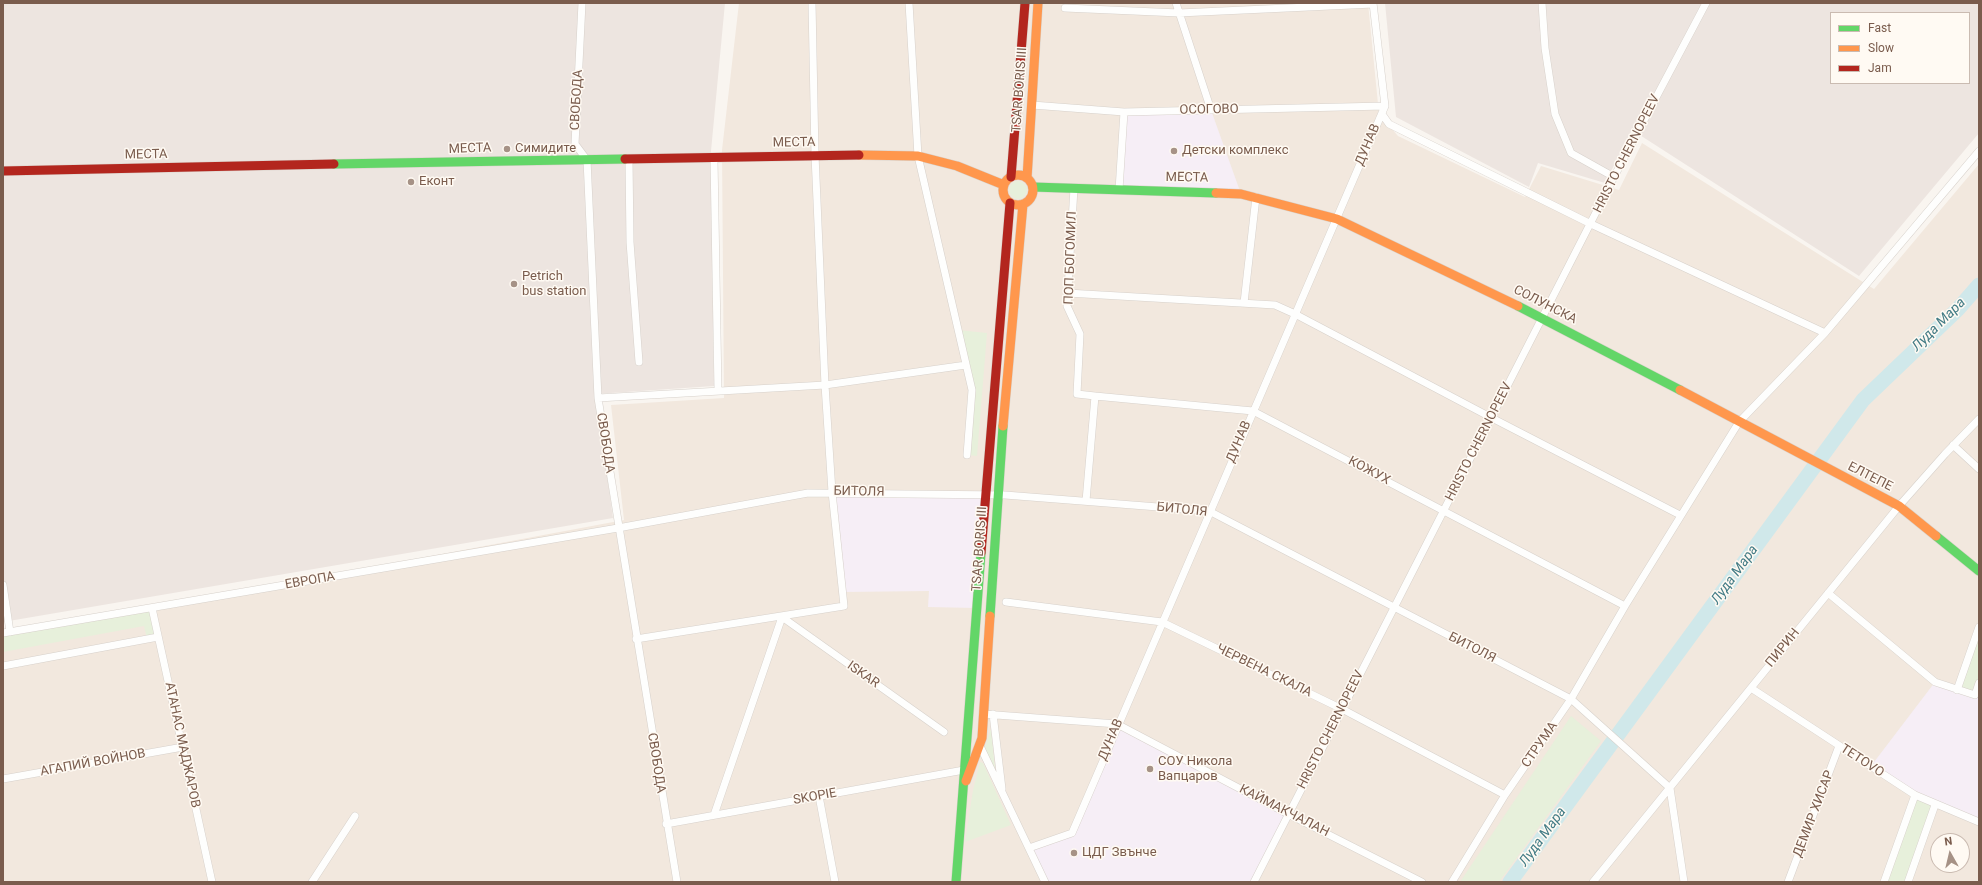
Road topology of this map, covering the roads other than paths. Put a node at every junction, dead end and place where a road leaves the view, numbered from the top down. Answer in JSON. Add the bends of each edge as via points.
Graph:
{"nodes":[{"id":1,"x":582,"y":3,"type":"edge"},
{"id":2,"x":812,"y":3,"type":"edge"},
{"id":3,"x":909,"y":3,"type":"edge"},
{"id":4,"x":1025,"y":3,"type":"edge"},
{"id":5,"x":1038,"y":3,"type":"edge"},
{"id":6,"x":1176,"y":3,"type":"edge"},
{"id":7,"x":1542,"y":3,"type":"edge"},
{"id":8,"x":1706,"y":3,"type":"edge"},
{"id":9,"x":1373,"y":4,"type":"edge"},
{"id":10,"x":1065,"y":8,"type":"dead end"},
{"id":11,"x":1179,"y":13,"type":"junction"},
{"id":12,"x":1032,"y":105,"type":"junction"},
{"id":13,"x":1385,"y":106,"type":"junction"},
{"id":14,"x":1211,"y":110,"type":"junction"},
{"id":15,"x":1124,"y":112,"type":"junction"},
{"id":16,"x":1382,"y":114,"type":"junction"},
{"id":17,"x":1979,"y":151,"type":"edge"},
{"id":18,"x":814,"y":155,"type":"junction"},
{"id":19,"x":918,"y":156,"type":"junction"},
{"id":20,"x":714,"y":158,"type":"junction"},
{"id":21,"x":588,"y":160,"type":"junction"},
{"id":22,"x":629,"y":160,"type":"junction"},
{"id":23,"x":3,"y":171,"type":"edge"},
{"id":24,"x":1614,"y":176,"type":"junction"},
{"id":25,"x":1011,"y":177,"type":"junction"},
{"id":26,"x":1027,"y":178,"type":"junction"},
{"id":27,"x":1004,"y":185,"type":"junction"},
{"id":28,"x":1033,"y":187,"type":"junction"},
{"id":29,"x":1074,"y":188,"type":"junction"},
{"id":30,"x":1119,"y":190,"type":"junction"},
{"id":31,"x":1256,"y":197,"type":"junction"},
{"id":32,"x":1010,"y":203,"type":"junction"},
{"id":33,"x":1023,"y":204,"type":"junction"},
{"id":34,"x":1336,"y":219,"type":"junction"},
{"id":35,"x":1591,"y":224,"type":"junction"},
{"id":36,"x":1067,"y":293,"type":"junction"},
{"id":37,"x":1244,"y":302,"type":"junction"},
{"id":38,"x":1295,"y":314,"type":"junction"},
{"id":39,"x":1543,"y":318,"type":"junction"},
{"id":40,"x":1825,"y":333,"type":"junction"},
{"id":41,"x":639,"y":362,"type":"dead end"},
{"id":42,"x":966,"y":365,"type":"junction"},
{"id":43,"x":825,"y":385,"type":"junction"},
{"id":44,"x":718,"y":391,"type":"junction"},
{"id":45,"x":1095,"y":396,"type":"junction"},
{"id":46,"x":598,"y":398,"type":"junction"},
{"id":47,"x":1253,"y":411,"type":"junction"},
{"id":48,"x":1492,"y":418,"type":"junction"},
{"id":49,"x":1979,"y":419,"type":"edge"},
{"id":50,"x":1739,"y":422,"type":"junction"},
{"id":51,"x":1953,"y":445,"type":"junction"},
{"id":52,"x":967,"y":455,"type":"dead end"},
{"id":53,"x":1979,"y":469,"type":"edge"},
{"id":54,"x":832,"y":492,"type":"junction"},
{"id":55,"x":987,"y":494,"type":"junction"},
{"id":56,"x":997,"y":495,"type":"junction"},
{"id":57,"x":1086,"y":501,"type":"junction"},
{"id":58,"x":1899,"y":506,"type":"junction"},
{"id":59,"x":1444,"y":510,"type":"junction"},
{"id":60,"x":1210,"y":511,"type":"junction"},
{"id":61,"x":1680,"y":515,"type":"junction"},
{"id":62,"x":618,"y":528,"type":"junction"},
{"id":63,"x":1979,"y":571,"type":"edge"},
{"id":64,"x":3,"y":585,"type":"edge"},
{"id":65,"x":1828,"y":593,"type":"junction"},
{"id":66,"x":1006,"y":602,"type":"dead end"},
{"id":67,"x":1625,"y":606,"type":"junction"},
{"id":68,"x":152,"y":608,"type":"junction"},
{"id":69,"x":1394,"y":608,"type":"junction"},
{"id":70,"x":782,"y":617,"type":"junction"},
{"id":71,"x":1162,"y":622,"type":"junction"},
{"id":72,"x":1979,"y":627,"type":"edge"},
{"id":73,"x":6,"y":633,"type":"edge"},
{"id":74,"x":158,"y":637,"type":"junction"},
{"id":75,"x":636,"y":640,"type":"junction"},
{"id":76,"x":3,"y":666,"type":"edge"},
{"id":77,"x":1979,"y":683,"type":"edge"},
{"id":78,"x":1751,"y":688,"type":"junction"},
{"id":79,"x":1957,"y":690,"type":"junction"},
{"id":80,"x":1571,"y":700,"type":"junction"},
{"id":81,"x":1342,"y":709,"type":"junction"},
{"id":82,"x":983,"y":714,"type":"junction"},
{"id":83,"x":994,"y":714,"type":"junction"},
{"id":84,"x":1117,"y":724,"type":"junction"},
{"id":85,"x":944,"y":732,"type":"dead end"},
{"id":86,"x":966,"y":736,"type":"junction"},
{"id":87,"x":981,"y":742,"type":"junction"},
{"id":88,"x":1839,"y":746,"type":"junction"},
{"id":89,"x":183,"y":747,"type":"junction"},
{"id":90,"x":964,"y":770,"type":"junction"},
{"id":91,"x":3,"y":779,"type":"edge"},
{"id":92,"x":1670,"y":788,"type":"junction"},
{"id":93,"x":962,"y":790,"type":"junction"},
{"id":94,"x":1003,"y":795,"type":"junction"},
{"id":95,"x":1505,"y":795,"type":"junction"},
{"id":96,"x":1915,"y":795,"type":"junction"},
{"id":97,"x":819,"y":796,"type":"junction"},
{"id":98,"x":1935,"y":805,"type":"junction"},
{"id":99,"x":1288,"y":814,"type":"junction"},
{"id":100,"x":714,"y":815,"type":"junction"},
{"id":101,"x":355,"y":816,"type":"dead end"},
{"id":102,"x":1979,"y":822,"type":"edge"},
{"id":103,"x":666,"y":824,"type":"junction"},
{"id":104,"x":1029,"y":848,"type":"junction"},
{"id":105,"x":212,"y":882,"type":"edge"},
{"id":106,"x":312,"y":882,"type":"edge"},
{"id":107,"x":676,"y":882,"type":"edge"},
{"id":108,"x":836,"y":882,"type":"edge"},
{"id":109,"x":956,"y":882,"type":"edge"},
{"id":110,"x":1045,"y":882,"type":"edge"},
{"id":111,"x":1254,"y":882,"type":"edge"},
{"id":112,"x":1422,"y":882,"type":"edge"},
{"id":113,"x":1452,"y":882,"type":"edge"},
{"id":114,"x":1594,"y":882,"type":"edge"},
{"id":115,"x":1684,"y":882,"type":"edge"},
{"id":116,"x":1788,"y":882,"type":"edge"},
{"id":117,"x":1884,"y":882,"type":"edge"},
{"id":118,"x":1908,"y":882,"type":"edge"}],
"edges":[{"from":1,"to":21,"type":"street","name":"СВОБОДА","via":[[575,144]]},
{"from":2,"to":18,"type":"street"},
{"from":3,"to":19,"type":"street"},
{"from":4,"to":25,"type":"main road","name":"TSAR BORIS III"},
{"from":5,"to":12,"type":"main road","name":"TSAR BORIS III"},
{"from":6,"to":11,"type":"street"},
{"from":7,"to":24,"type":"street","via":[[1545,48],[1555,114],[1571,153]]},
{"from":8,"to":24,"type":"street","name":"HRISTO CHERNOPEEV"},
{"from":9,"to":11,"type":"street"},
{"from":9,"to":13,"type":"street","name":"ДУНАВ"},
{"from":10,"to":11,"type":"street"},
{"from":11,"to":14,"type":"street"},
{"from":12,"to":15,"type":"street","name":"ОСОГОВО"},
{"from":12,"to":26,"type":"main road","name":"TSAR BORIS III"},
{"from":13,"to":14,"type":"street","name":"ОСОГОВО"},
{"from":13,"to":16,"type":"street","name":"ДУНАВ"},
{"from":14,"to":15,"type":"street","name":"ОСОГОВО"},
{"from":15,"to":30,"type":"street"},
{"from":16,"to":34,"type":"street","name":"ДУНАВ"},
{"from":16,"to":35,"type":"street","via":[[1389,124]]},
{"from":17,"to":40,"type":"street","name":"СТРУМА"},
{"from":18,"to":19,"type":"main road","name":"МЕСТА"},
{"from":18,"to":20,"type":"main road","name":"МЕСТА"},
{"from":18,"to":43,"type":"street"},
{"from":19,"to":27,"type":"main road","name":"МЕСТА","via":[[957,166]]},
{"from":19,"to":42,"type":"street"},
{"from":20,"to":22,"type":"main road","name":"МЕСТА"},
{"from":20,"to":44,"type":"street"},
{"from":21,"to":22,"type":"main road","name":"МЕСТА"},
{"from":21,"to":23,"type":"main road","name":"МЕСТА"},
{"from":21,"to":46,"type":"street","name":"СВОБОДА"},
{"from":22,"to":41,"type":"street","via":[[630,242]]},
{"from":24,"to":35,"type":"street","name":"HRISTO CHERNOPEEV"},
{"from":25,"to":26,"type":"main road","via":[[1019,175]]},
{"from":25,"to":27,"type":"main road"},
{"from":26,"to":28,"type":"main road"},
{"from":27,"to":32,"type":"main road","via":[[1004,196]]},
{"from":28,"to":29,"type":"main road","name":"МЕСТА"},
{"from":28,"to":33,"type":"main road","via":[[1031,198]]},
{"from":29,"to":30,"type":"main road","name":"МЕСТА"},
{"from":29,"to":36,"type":"street","name":"ПОП БОГОМИЛ"},
{"from":30,"to":31,"type":"main road","name":"МЕСТА","via":[[1225,192]]},
{"from":31,"to":34,"type":"main road","name":"МЕСТА"},
{"from":31,"to":37,"type":"street"},
{"from":32,"to":33,"type":"main road"},
{"from":32,"to":55,"type":"main road","name":"TSAR BORIS III"},
{"from":33,"to":56,"type":"main road","name":"TSAR BORIS III"},
{"from":34,"to":38,"type":"street","name":"ДУНАВ"},
{"from":34,"to":39,"type":"main road","name":"СОЛУНСКА"},
{"from":35,"to":39,"type":"street","name":"HRISTO CHERNOPEEV"},
{"from":35,"to":40,"type":"street"},
{"from":36,"to":37,"type":"street"},
{"from":36,"to":45,"type":"street","name":"ПОП БОГОМИЛ","via":[[1067,306],[1080,334],[1077,394]]},
{"from":37,"to":38,"type":"street","via":[[1275,305]]},
{"from":38,"to":47,"type":"street","name":"ДУНАВ"},
{"from":38,"to":48,"type":"street"},
{"from":39,"to":48,"type":"street","name":"HRISTO CHERNOPEEV"},
{"from":39,"to":50,"type":"main road","name":"СОЛУНСКА"},
{"from":40,"to":50,"type":"street","name":"СТРУМА"},
{"from":42,"to":43,"type":"street"},
{"from":42,"to":52,"type":"street","via":[[972,390]]},
{"from":43,"to":44,"type":"street"},
{"from":43,"to":54,"type":"street"},
{"from":44,"to":46,"type":"street"},
{"from":45,"to":47,"type":"street","name":"КОЖУХ"},
{"from":45,"to":57,"type":"street"},
{"from":46,"to":62,"type":"street","name":"СВОБОДА"},
{"from":47,"to":59,"type":"street","name":"КОЖУХ"},
{"from":47,"to":60,"type":"street","name":"ДУНАВ"},
{"from":48,"to":59,"type":"street","name":"HRISTO CHERNOPEEV"},
{"from":48,"to":61,"type":"street"},
{"from":49,"to":51,"type":"street","name":"ПИРИН"},
{"from":50,"to":58,"type":"main road","name":"ЕЛТЕПЕ"},
{"from":50,"to":61,"type":"street","name":"СТРУМА"},
{"from":51,"to":53,"type":"street"},
{"from":51,"to":58,"type":"street","name":"ПИРИН"},
{"from":54,"to":55,"type":"street","name":"БИТОЛЯ"},
{"from":54,"to":62,"type":"street","name":"БИТОЛЯ","via":[[808,493]]},
{"from":54,"to":70,"type":"street","via":[[844,606]]},
{"from":55,"to":56,"type":"street","name":"БИТОЛЯ"},
{"from":55,"to":86,"type":"main road","name":"TSAR BORIS III"},
{"from":56,"to":57,"type":"street","name":"БИТОЛЯ"},
{"from":56,"to":82,"type":"main road","name":"TSAR BORIS III"},
{"from":57,"to":60,"type":"street","name":"БИТОЛЯ"},
{"from":58,"to":63,"type":"main road","name":"ЕЛТЕПЕ"},
{"from":58,"to":65,"type":"street","name":"ПИРИН"},
{"from":59,"to":67,"type":"street","name":"КОЖУХ"},
{"from":59,"to":69,"type":"street","name":"HRISTO CHERNOPEEV"},
{"from":60,"to":69,"type":"street","name":"БИТОЛЯ"},
{"from":60,"to":71,"type":"street","name":"ДУНАВ"},
{"from":61,"to":67,"type":"street","name":"СТРУМА"},
{"from":62,"to":68,"type":"street","name":"ЕВРОПА"},
{"from":62,"to":75,"type":"street","name":"СВОБОДА"},
{"from":64,"to":73,"type":"street"},
{"from":65,"to":78,"type":"street","name":"ПИРИН"},
{"from":65,"to":79,"type":"street","via":[[1935,682]]},
{"from":66,"to":71,"type":"street","name":"ЧЕРВЕНА СКАЛА"},
{"from":67,"to":80,"type":"street","name":"СТРУМА"},
{"from":68,"to":73,"type":"street","name":"ЕВРОПА"},
{"from":68,"to":74,"type":"street","name":"АТАНАС МАДЖАРОВ"},
{"from":69,"to":80,"type":"street","name":"БИТОЛЯ"},
{"from":69,"to":81,"type":"street","name":"HRISTO CHERNOPEEV"},
{"from":70,"to":75,"type":"street"},
{"from":70,"to":85,"type":"street","name":"ISKAR"},
{"from":70,"to":100,"type":"street"},
{"from":71,"to":81,"type":"street","name":"ЧЕРВЕНА СКАЛА"},
{"from":71,"to":84,"type":"street","name":"ДУНАВ"},
{"from":72,"to":79,"type":"street"},
{"from":74,"to":76,"type":"street"},
{"from":74,"to":89,"type":"street","name":"АТАНАС МАДЖАРОВ"},
{"from":75,"to":103,"type":"street","name":"СВОБОДА"},
{"from":77,"to":79,"type":"street","via":[[1975,695]]},
{"from":78,"to":88,"type":"street","name":"TETOVO"},
{"from":78,"to":92,"type":"street","name":"ПИРИН"},
{"from":80,"to":92,"type":"street","name":"БИТОЛЯ"},
{"from":80,"to":95,"type":"street","name":"СТРУМА"},
{"from":81,"to":95,"type":"street","name":"ЧЕРВЕНА СКАЛА"},
{"from":81,"to":99,"type":"street","name":"HRISTO CHERNOPEEV"},
{"from":82,"to":83,"type":"street","name":"КАЙМАКЧАЛАН"},
{"from":82,"to":87,"type":"main road","name":"TSAR BORIS III"},
{"from":83,"to":84,"type":"street","name":"КАЙМАКЧАЛАН"},
{"from":83,"to":94,"type":"street"},
{"from":84,"to":99,"type":"street","name":"КАЙМАКЧАЛАН"},
{"from":84,"to":104,"type":"street","name":"ДУНАВ","via":[[1072,833]]},
{"from":86,"to":87,"type":"main road","via":[[970,740]]},
{"from":86,"to":90,"type":"main road","name":"TSAR BORIS III"},
{"from":87,"to":93,"type":"main road"},
{"from":87,"to":94,"type":"street","name":"TSAR BORIS III"},
{"from":88,"to":96,"type":"street","name":"TETOVO"},
{"from":88,"to":116,"type":"street","name":"ДЕМИР ХИСАР"},
{"from":89,"to":91,"type":"street","name":"АГАПИЙ ВОЙНОВ"},
{"from":89,"to":105,"type":"street","name":"АТАНАС МАДЖАРОВ"},
{"from":90,"to":93,"type":"main road","name":"TSAR BORIS III"},
{"from":90,"to":97,"type":"street","name":"SKOPIE"},
{"from":92,"to":114,"type":"street","name":"ПИРИН"},
{"from":92,"to":115,"type":"street"},
{"from":93,"to":109,"type":"main road","name":"TSAR BORIS III"},
{"from":94,"to":104,"type":"street","name":"TSAR BORIS III"},
{"from":95,"to":113,"type":"street","name":"СТРУМА"},
{"from":96,"to":98,"type":"street","name":"TETOVO"},
{"from":96,"to":117,"type":"street"},
{"from":97,"to":100,"type":"street","name":"SKOPIE"},
{"from":97,"to":108,"type":"street"},
{"from":98,"to":102,"type":"street","name":"TETOVO"},
{"from":98,"to":118,"type":"street"},
{"from":99,"to":111,"type":"street","name":"HRISTO CHERNOPEEV"},
{"from":99,"to":112,"type":"street","name":"КАЙМАКЧАЛАН"},
{"from":100,"to":103,"type":"street","name":"SKOPIE"},
{"from":101,"to":106,"type":"street"},
{"from":103,"to":107,"type":"street","name":"СВОБОДА"},
{"from":104,"to":110,"type":"street","name":"TSAR BORIS III"}]}
